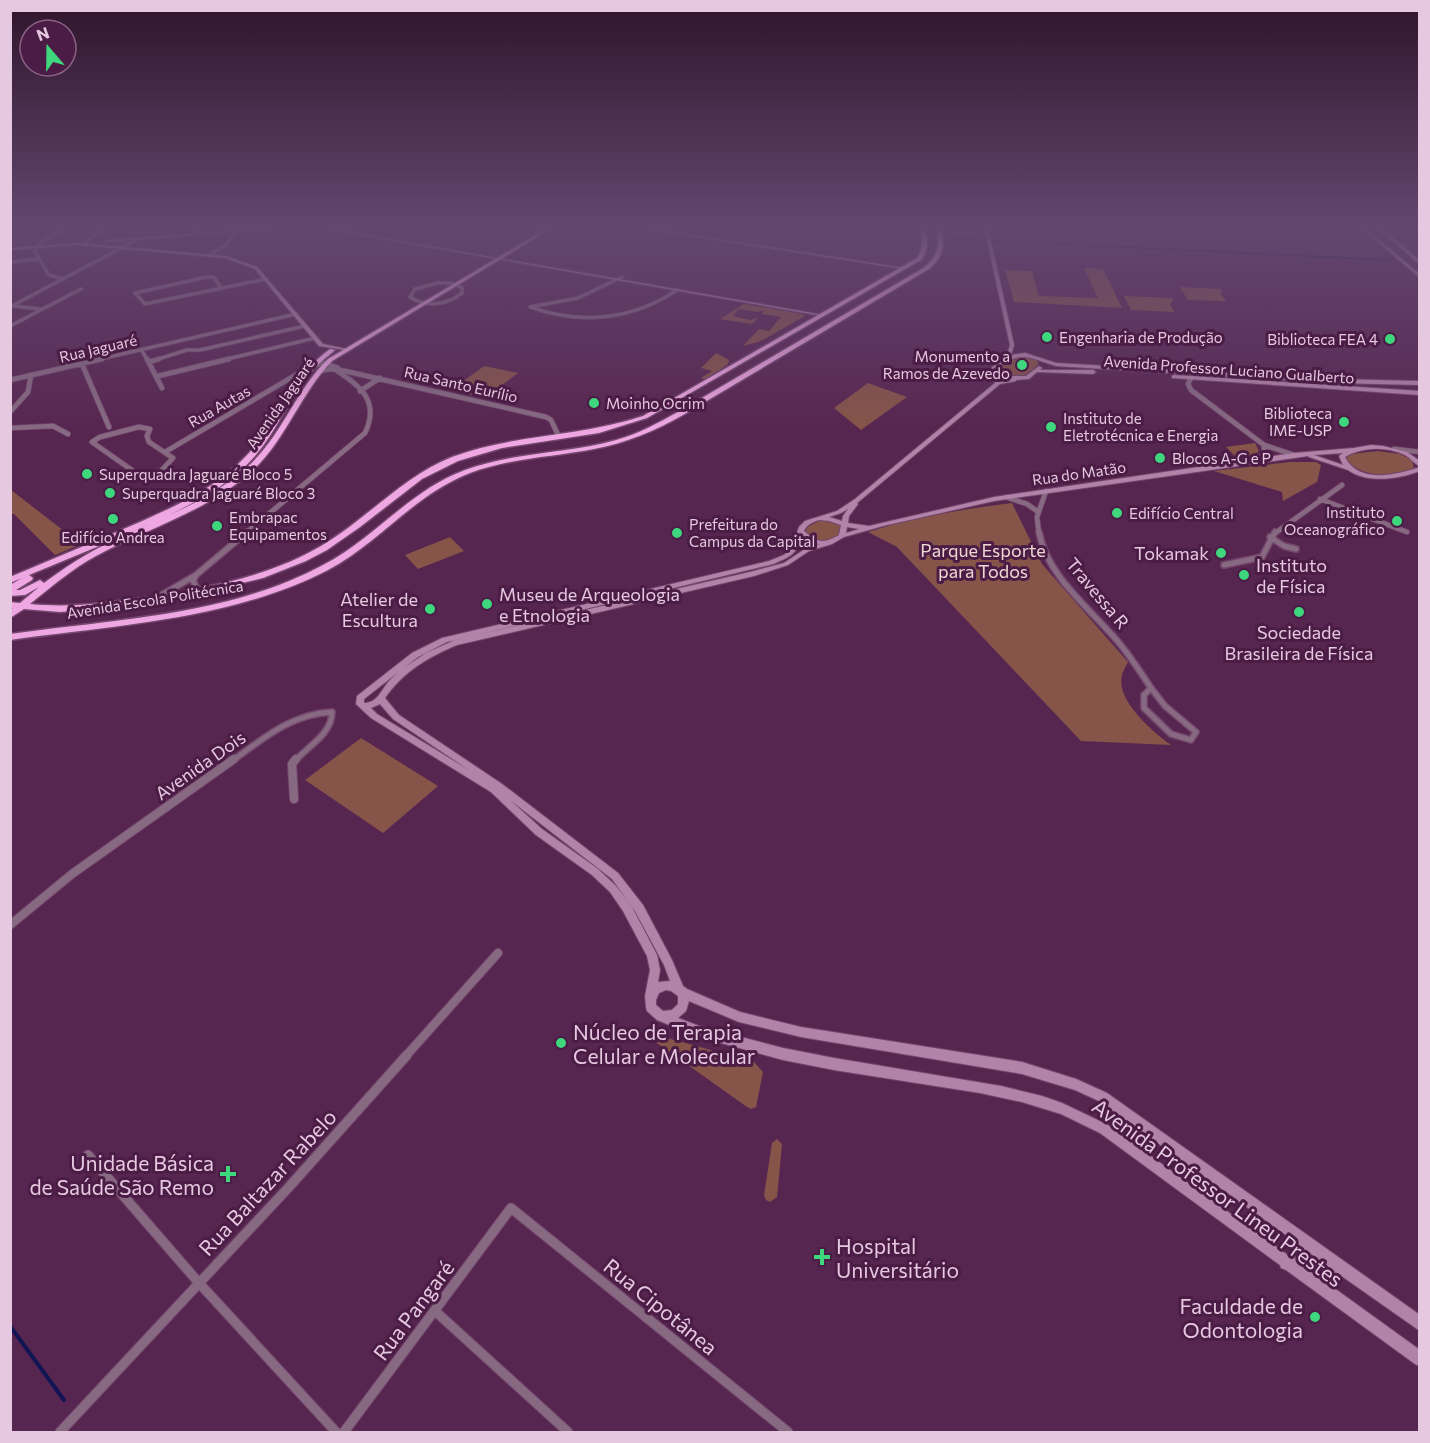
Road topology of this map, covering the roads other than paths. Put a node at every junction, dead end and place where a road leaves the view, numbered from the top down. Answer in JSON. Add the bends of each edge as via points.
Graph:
{"nodes":[{"id":1,"x":34,"y":294,"type":"edge"},
{"id":2,"x":69,"y":294,"type":"edge"},
{"id":3,"x":136,"y":294,"type":"edge"},
{"id":4,"x":191,"y":294,"type":"edge"},
{"id":5,"x":279,"y":294,"type":"edge"},
{"id":6,"x":410,"y":294,"type":"edge"},
{"id":7,"x":427,"y":294,"type":"edge"},
{"id":8,"x":438,"y":294,"type":"edge"},
{"id":9,"x":460,"y":294,"type":"edge"},
{"id":10,"x":584,"y":294,"type":"edge"},
{"id":11,"x":670,"y":294,"type":"edge"},
{"id":12,"x":707,"y":294,"type":"edge"},
{"id":13,"x":710,"y":294,"type":"edge"},
{"id":14,"x":858,"y":294,"type":"edge"},
{"id":15,"x":882,"y":294,"type":"edge"},
{"id":16,"x":1002,"y":294,"type":"edge"},
{"id":17,"x":719,"y":296,"type":"junction"},
{"id":18,"x":416,"y":301,"type":"junction"},
{"id":19,"x":424,"y":303,"type":"junction"},
{"id":20,"x":13,"y":305,"type":"edge"},
{"id":21,"x":42,"y":309,"type":"junction"},
{"id":22,"x":856,"y":309,"type":"junction"},
{"id":23,"x":296,"y":314,"type":"junction"},
{"id":24,"x":825,"y":314,"type":"junction"},
{"id":25,"x":30,"y":316,"type":"junction"},
{"id":26,"x":35,"y":318,"type":"dead end"},
{"id":27,"x":10,"y":326,"type":"edge"},
{"id":28,"x":305,"y":326,"type":"junction"},
{"id":29,"x":315,"y":338,"type":"junction"},
{"id":30,"x":321,"y":345,"type":"junction"},
{"id":31,"x":1012,"y":345,"type":"junction"},
{"id":32,"x":335,"y":348,"type":"junction"},
{"id":33,"x":345,"y":349,"type":"junction"},
{"id":34,"x":142,"y":350,"type":"junction"},
{"id":35,"x":1028,"y":354,"type":"junction"},
{"id":36,"x":324,"y":355,"type":"junction"},
{"id":37,"x":1008,"y":357,"type":"junction"},
{"id":38,"x":1043,"y":360,"type":"junction"},
{"id":39,"x":149,"y":362,"type":"junction"},
{"id":40,"x":326,"y":363,"type":"junction"},
{"id":41,"x":82,"y":364,"type":"junction"},
{"id":42,"x":311,"y":366,"type":"junction"},
{"id":43,"x":732,"y":367,"type":"junction"},
{"id":44,"x":336,"y":370,"type":"junction"},
{"id":45,"x":319,"y":371,"type":"junction"},
{"id":46,"x":345,"y":371,"type":"junction"},
{"id":47,"x":1037,"y":371,"type":"junction"},
{"id":48,"x":356,"y":373,"type":"junction"},
{"id":49,"x":748,"y":373,"type":"junction"},
{"id":50,"x":996,"y":374,"type":"junction"},
{"id":51,"x":31,"y":375,"type":"junction"},
{"id":52,"x":158,"y":376,"type":"junction"},
{"id":53,"x":381,"y":378,"type":"junction"},
{"id":54,"x":1191,"y":378,"type":"junction"},
{"id":55,"x":10,"y":380,"type":"edge"},
{"id":56,"x":349,"y":380,"type":"junction"},
{"id":57,"x":1014,"y":380,"type":"junction"},
{"id":58,"x":286,"y":381,"type":"junction"},
{"id":59,"x":301,"y":381,"type":"junction"},
{"id":60,"x":1348,"y":381,"type":"junction"},
{"id":61,"x":1362,"y":382,"type":"junction"},
{"id":62,"x":998,"y":383,"type":"junction"},
{"id":63,"x":1419,"y":383,"type":"edge"},
{"id":64,"x":162,"y":388,"type":"dead end"},
{"id":65,"x":1350,"y":388,"type":"junction"},
{"id":66,"x":1373,"y":390,"type":"junction"},
{"id":67,"x":360,"y":391,"type":"junction"},
{"id":68,"x":1419,"y":393,"type":"edge"},
{"id":69,"x":10,"y":411,"type":"edge"},
{"id":70,"x":109,"y":427,"type":"dead end"},
{"id":71,"x":10,"y":428,"type":"edge"},
{"id":72,"x":68,"y":434,"type":"dead end"},
{"id":73,"x":559,"y":437,"type":"junction"},
{"id":74,"x":618,"y":442,"type":"junction"},
{"id":75,"x":1264,"y":445,"type":"junction"},
{"id":76,"x":1394,"y":449,"type":"junction"},
{"id":77,"x":1357,"y":450,"type":"junction"},
{"id":78,"x":165,"y":452,"type":"junction"},
{"id":79,"x":1419,"y":453,"type":"edge"},
{"id":80,"x":1295,"y":454,"type":"junction"},
{"id":81,"x":1412,"y":457,"type":"junction"},
{"id":82,"x":1257,"y":460,"type":"junction"},
{"id":83,"x":1419,"y":465,"type":"edge"},
{"id":84,"x":1348,"y":468,"type":"junction"},
{"id":85,"x":1342,"y":485,"type":"dead end"},
{"id":86,"x":1046,"y":491,"type":"junction"},
{"id":87,"x":1006,"y":497,"type":"junction"},
{"id":88,"x":1320,"y":499,"type":"junction"},
{"id":89,"x":857,"y":500,"type":"junction"},
{"id":90,"x":1037,"y":511,"type":"junction"},
{"id":91,"x":821,"y":518,"type":"junction"},
{"id":92,"x":844,"y":524,"type":"junction"},
{"id":93,"x":867,"y":527,"type":"junction"},
{"id":94,"x":800,"y":531,"type":"junction"},
{"id":95,"x":1407,"y":532,"type":"dead end"},
{"id":96,"x":842,"y":536,"type":"junction"},
{"id":97,"x":1270,"y":537,"type":"junction"},
{"id":98,"x":830,"y":543,"type":"junction"},
{"id":99,"x":1296,"y":549,"type":"dead end"},
{"id":100,"x":92,"y":554,"type":"junction"},
{"id":101,"x":59,"y":559,"type":"junction"},
{"id":102,"x":1224,"y":565,"type":"dead end"},
{"id":103,"x":196,"y":575,"type":"junction"},
{"id":104,"x":10,"y":580,"type":"edge"},
{"id":105,"x":199,"y":592,"type":"junction"},
{"id":106,"x":154,"y":599,"type":"junction"},
{"id":107,"x":10,"y":605,"type":"edge"},
{"id":108,"x":23,"y":606,"type":"junction"},
{"id":109,"x":587,"y":610,"type":"junction"},
{"id":110,"x":10,"y":615,"type":"edge"},
{"id":111,"x":10,"y":637,"type":"edge"},
{"id":112,"x":1152,"y":687,"type":"junction"},
{"id":113,"x":365,"y":694,"type":"junction"},
{"id":114,"x":381,"y":698,"type":"junction"},
{"id":115,"x":363,"y":706,"type":"junction"},
{"id":116,"x":294,"y":799,"type":"dead end"},
{"id":117,"x":10,"y":925,"type":"edge"},
{"id":118,"x":498,"y":953,"type":"dead end"},
{"id":119,"x":680,"y":990,"type":"junction"},
{"id":120,"x":650,"y":996,"type":"junction"},
{"id":121,"x":666,"y":1017,"type":"junction"},
{"id":122,"x":88,"y":1155,"type":"dead end"},
{"id":123,"x":511,"y":1208,"type":"joint"},
{"id":124,"x":1296,"y":1237,"type":"junction"},
{"id":125,"x":1286,"y":1263,"type":"junction"},
{"id":126,"x":1344,"y":1272,"type":"junction"},
{"id":127,"x":199,"y":1282,"type":"junction"},
{"id":128,"x":1333,"y":1298,"type":"junction"},
{"id":129,"x":435,"y":1311,"type":"junction"},
{"id":130,"x":1419,"y":1324,"type":"edge"},
{"id":131,"x":1419,"y":1359,"type":"edge"},
{"id":132,"x":60,"y":1432,"type":"edge"},
{"id":133,"x":336,"y":1432,"type":"edge"},
{"id":134,"x":344,"y":1432,"type":"edge"},
{"id":135,"x":568,"y":1432,"type":"edge"},
{"id":136,"x":788,"y":1432,"type":"edge"}],
"edges":[{"from":1,"to":20,"type":"street"},
{"from":2,"to":21,"type":"street"},
{"from":3,"to":4,"type":"street","via":[[145,304]]},
{"from":5,"to":23,"type":"street"},
{"from":6,"to":18,"type":"street"},
{"from":7,"to":18,"type":"highway","name":"Avenida Jaguaré"},
{"from":8,"to":19,"type":"highway","name":"Avenida Jaguaré"},
{"from":9,"to":19,"type":"street","via":[[442,302]]},
{"from":10,"to":11,"type":"street","via":[[530,307],[583,319],[653,306]]},
{"from":12,"to":17,"type":"street"},
{"from":13,"to":17,"type":"street"},
{"from":14,"to":24,"type":"highway","name":"Avenida Escola Politécnica"},
{"from":15,"to":22,"type":"highway","name":"Avenida Escola Politécnica"},
{"from":16,"to":31,"type":"street"},
{"from":17,"to":24,"type":"street"},
{"from":18,"to":19,"type":"street"},
{"from":18,"to":32,"type":"highway","name":"Avenida Jaguaré"},
{"from":19,"to":33,"type":"highway","name":"Avenida Jaguaré"},
{"from":20,"to":21,"type":"street"},
{"from":21,"to":25,"type":"street"},
{"from":22,"to":24,"type":"highway"},
{"from":22,"to":49,"type":"highway","name":"Avenida Escola Politécnica"},
{"from":23,"to":28,"type":"street"},
{"from":23,"to":34,"type":"street","name":"Rua Jaguaré"},
{"from":24,"to":43,"type":"highway","name":"Avenida Escola Politécnica"},
{"from":25,"to":26,"type":"street"},
{"from":25,"to":27,"type":"street"},
{"from":28,"to":29,"type":"street"},
{"from":28,"to":39,"type":"street","via":[[180,351]]},
{"from":29,"to":30,"type":"street"},
{"from":29,"to":52,"type":"street"},
{"from":30,"to":32,"type":"street"},
{"from":30,"to":36,"type":"highway"},
{"from":31,"to":35,"type":"street","name":"Avenida Professor Luciano Gualberto"},
{"from":31,"to":37,"type":"street"},
{"from":32,"to":33,"type":"street"},
{"from":32,"to":36,"type":"highway","name":"Avenida Jaguaré"},
{"from":33,"to":40,"type":"highway","name":"Avenida Jaguaré"},
{"from":34,"to":39,"type":"street"},
{"from":34,"to":41,"type":"street","name":"Rua Jaguaré"},
{"from":35,"to":37,"type":"street"},
{"from":35,"to":38,"type":"street","name":"Avenida Professor Luciano Gualberto"},
{"from":36,"to":42,"type":"highway","name":"Avenida Jaguaré"},
{"from":37,"to":50,"type":"street","via":[[995,367]]},
{"from":38,"to":47,"type":"street"},
{"from":38,"to":60,"type":"street","name":"Avenida Professor Luciano Gualberto"},
{"from":39,"to":52,"type":"street"},
{"from":40,"to":42,"type":"street"},
{"from":40,"to":45,"type":"highway","name":"Avenida Jaguaré"},
{"from":40,"to":46,"type":"street","name":"Rua Santo Eurílio"},
{"from":41,"to":51,"type":"street","name":"Rua Jaguaré"},
{"from":41,"to":70,"type":"street"},
{"from":42,"to":58,"type":"street","name":"Rua Autas"},
{"from":42,"to":59,"type":"highway","name":"Avenida Jaguaré"},
{"from":43,"to":49,"type":"highway"},
{"from":43,"to":73,"type":"highway","name":"Avenida Escola Politécnica","via":[[639,419],[609,429]]},
{"from":44,"to":45,"type":"street","name":"Rua Santo Eurílio"},
{"from":44,"to":46,"type":"street","name":"Rua Santo Eurílio"},
{"from":44,"to":56,"type":"street"},
{"from":45,"to":100,"type":"highway","name":"Avenida Jaguaré","via":[[279,436],[248,471],[194,507]]},
{"from":46,"to":48,"type":"street","name":"Rua Santo Eurílio"},
{"from":47,"to":54,"type":"street","name":"Avenida Professor Luciano Gualberto"},
{"from":47,"to":57,"type":"street"},
{"from":48,"to":53,"type":"street","name":"Rua Santo Eurílio"},
{"from":48,"to":56,"type":"street"},
{"from":49,"to":74,"type":"highway","name":"Avenida Escola Politécnica","via":[[662,424]]},
{"from":50,"to":57,"type":"street"},
{"from":50,"to":62,"type":"street"},
{"from":51,"to":55,"type":"street","name":"Rua Jaguaré"},
{"from":51,"to":69,"type":"street","via":[[28,392]]},
{"from":52,"to":64,"type":"street"},
{"from":53,"to":67,"type":"street"},
{"from":53,"to":73,"type":"street","name":"Rua Santo Eurílio","via":[[546,417]]},
{"from":54,"to":65,"type":"street","name":"Avenida Professor Luciano Gualberto"},
{"from":54,"to":75,"type":"street","via":[[1191,390]]},
{"from":56,"to":67,"type":"street"},
{"from":57,"to":62,"type":"street"},
{"from":58,"to":59,"type":"street"},
{"from":58,"to":78,"type":"street","name":"Rua Autas"},
{"from":59,"to":101,"type":"highway","name":"Avenida Jaguaré","via":[[260,445],[223,480],[162,514]]},
{"from":60,"to":61,"type":"street","name":"Avenida Professor Luciano Gualberto"},
{"from":60,"to":65,"type":"street","via":[[1355,386]]},
{"from":61,"to":63,"type":"street","name":"Avenida Professor Luciano Gualberto"},
{"from":61,"to":66,"type":"street"},
{"from":62,"to":89,"type":"street"},
{"from":65,"to":66,"type":"street","name":"Avenida Professor Luciano Gualberto"},
{"from":66,"to":68,"type":"street","name":"Avenida Professor Luciano Gualberto"},
{"from":67,"to":103,"type":"street","via":[[373,408],[373,418],[365,433]]},
{"from":71,"to":72,"type":"street","via":[[53,426]]},
{"from":73,"to":74,"type":"highway","via":[[565,444],[575,446]]},
{"from":73,"to":105,"type":"highway","name":"Avenida Escola Politécnica","via":[[484,450],[443,464],[412,481],[318,552],[246,581]]},
{"from":74,"to":111,"type":"highway","name":"Avenida Escola Politécnica","via":[[485,465],[455,476],[417,499],[338,561],[267,593],[197,609]]},
{"from":75,"to":80,"type":"street"},
{"from":75,"to":82,"type":"street","via":[[1264,453]]},
{"from":76,"to":77,"type":"street","name":"Rua do Matão"},
{"from":76,"to":79,"type":"street"},
{"from":76,"to":81,"type":"street"},
{"from":77,"to":80,"type":"street","name":"Rua do Matão"},
{"from":77,"to":84,"type":"street","via":[[1342,456]]},
{"from":78,"to":78,"type":"street","via":[[149,442],[150,429],[146,428],[92,442],[141,478],[170,464],[173,458]]},
{"from":79,"to":81,"type":"street"},
{"from":80,"to":82,"type":"street","name":"Rua do Matão"},
{"from":80,"to":84,"type":"street","name":"Rua do Matão"},
{"from":81,"to":83,"type":"street"},
{"from":82,"to":86,"type":"street","name":"Rua do Matão"},
{"from":83,"to":84,"type":"street","name":"Rua do Matão","via":[[1385,476],[1362,475]]},
{"from":85,"to":88,"type":"street"},
{"from":86,"to":87,"type":"street","name":"Rua do Matão"},
{"from":86,"to":90,"type":"street"},
{"from":87,"to":90,"type":"street"},
{"from":87,"to":93,"type":"street","name":"Rua do Matão"},
{"from":88,"to":95,"type":"street"},
{"from":88,"to":97,"type":"street"},
{"from":89,"to":91,"type":"street"},
{"from":89,"to":92,"type":"street"},
{"from":90,"to":112,"type":"street","name":"Travessa R","via":[[1045,552]]},
{"from":91,"to":92,"type":"street"},
{"from":91,"to":94,"type":"street","via":[[805,524]]},
{"from":92,"to":93,"type":"street","name":"Rua do Matão"},
{"from":92,"to":96,"type":"street"},
{"from":93,"to":96,"type":"street","name":"Rua do Matão"},
{"from":94,"to":98,"type":"street","via":[[813,542]]},
{"from":94,"to":109,"type":"street","via":[[801,538],[791,553],[771,563]]},
{"from":96,"to":98,"type":"street","name":"Rua do Matão"},
{"from":97,"to":99,"type":"street"},
{"from":97,"to":102,"type":"street","via":[[1262,556]]},
{"from":98,"to":109,"type":"street","name":"Rua do Matão","via":[[807,550],[775,568]]},
{"from":100,"to":101,"type":"highway","via":[[68,563],[31,590],[11,593],[18,584],[56,565]]},
{"from":100,"to":108,"type":"highway","name":"Avenida Jaguaré"},
{"from":101,"to":104,"type":"highway","name":"Avenida Jaguaré"},
{"from":103,"to":105,"type":"street","via":[[193,581]]},
{"from":103,"to":106,"type":"street"},
{"from":105,"to":106,"type":"highway","name":"Avenida Escola Politécnica"},
{"from":106,"to":108,"type":"highway","name":"Avenida Escola Politécnica","via":[[80,608]]},
{"from":107,"to":108,"type":"highway","name":"Avenida Escola Politécnica"},
{"from":108,"to":110,"type":"highway","name":"Avenida Jaguaré"},
{"from":109,"to":113,"type":"street","via":[[437,643]]},
{"from":109,"to":114,"type":"street","via":[[440,648],[395,680]]},
{"from":112,"to":112,"type":"street","name":"Travessa R","via":[[1144,695],[1144,708],[1174,736],[1191,740],[1196,732],[1161,701]]},
{"from":113,"to":114,"type":"street","via":[[376,692]]},
{"from":113,"to":115,"type":"street","via":[[359,702]]},
{"from":114,"to":115,"type":"street","via":[[374,705]]},
{"from":114,"to":119,"type":"street","via":[[396,717],[499,786],[615,876],[639,908]]},
{"from":115,"to":120,"type":"street","via":[[494,790],[539,832],[613,889],[652,955],[655,970]]},
{"from":116,"to":117,"type":"street","name":"Avenida Dois","via":[[292,764],[327,730],[333,721],[332,712],[311,713],[278,728],[72,874]]},
{"from":118,"to":127,"type":"street","name":"Rua Baltazar Rabelo"},
{"from":119,"to":120,"type":"street","via":[[669,984],[660,986]]},
{"from":119,"to":121,"type":"street","via":[[684,1004],[677,1014]]},
{"from":119,"to":124,"type":"street","name":"Avenida Professor Lineu Prestes","via":[[740,1017],[788,1029],[1022,1068],[1076,1085],[1102,1097]]},
{"from":120,"to":121,"type":"street","via":[[653,1011]]},
{"from":121,"to":125,"type":"street","name":"Avenida Professor Lineu Prestes","via":[[679,1026],[821,1062],[1003,1091],[1053,1104],[1104,1129]]},
{"from":122,"to":127,"type":"street"},
{"from":123,"to":129,"type":"street","name":"Rua Pangaré"},
{"from":123,"to":136,"type":"street","name":"Rua Cipotânea"},
{"from":124,"to":125,"type":"street","via":[[1300,1254],[1296,1261]]},
{"from":124,"to":126,"type":"street","name":"Avenida Professor Lineu Prestes"},
{"from":125,"to":128,"type":"street","name":"Avenida Professor Lineu Prestes"},
{"from":126,"to":128,"type":"street","via":[[1329,1268],[1323,1272],[1322,1283]]},
{"from":126,"to":130,"type":"street","name":"Avenida Professor Lineu Prestes"},
{"from":127,"to":132,"type":"street","name":"Rua Baltazar Rabelo"},
{"from":127,"to":133,"type":"street"},
{"from":128,"to":131,"type":"street","name":"Avenida Professor Lineu Prestes"},
{"from":129,"to":134,"type":"street","name":"Rua Pangaré"},
{"from":129,"to":135,"type":"street"}]}
